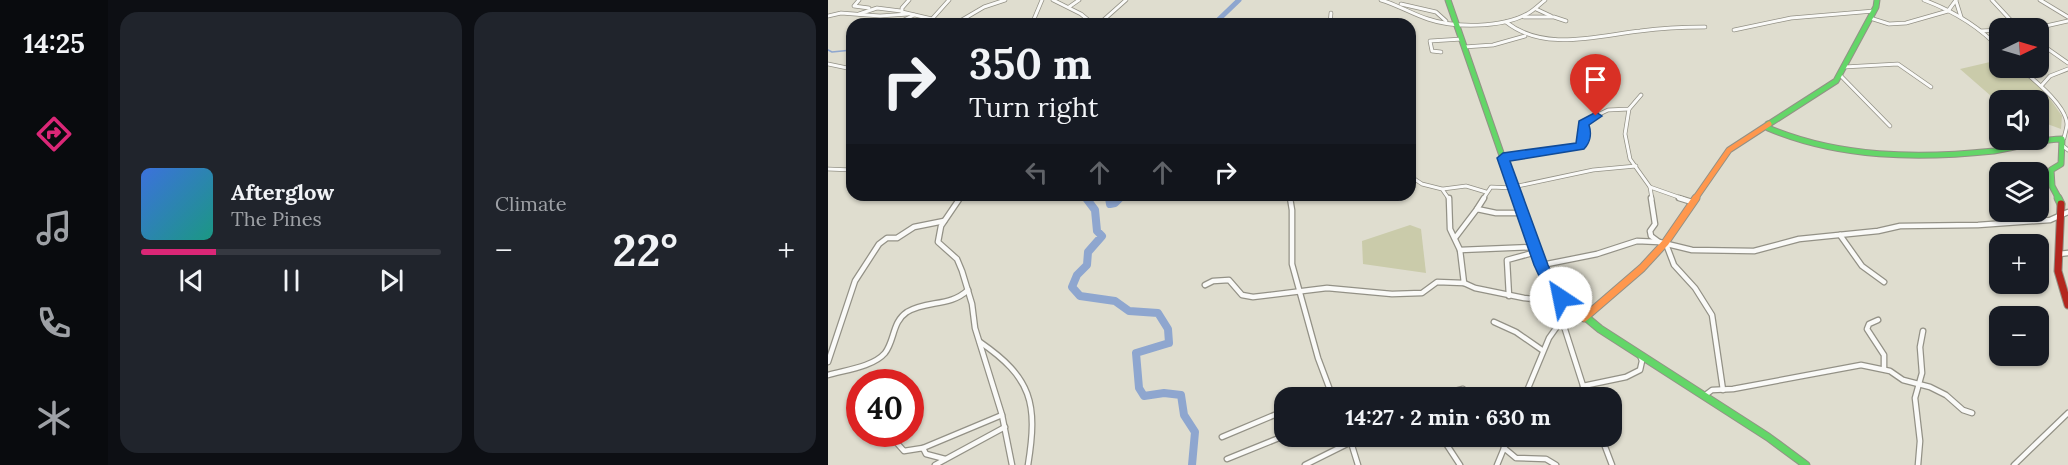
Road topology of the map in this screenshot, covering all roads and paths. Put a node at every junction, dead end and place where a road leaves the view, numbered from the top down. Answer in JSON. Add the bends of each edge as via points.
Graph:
{"nodes":[{"id":1,"x":859,"y":0,"type":"edge"},
{"id":2,"x":909,"y":0,"type":"edge"},
{"id":3,"x":949,"y":0,"type":"edge"},
{"id":4,"x":1005,"y":0,"type":"edge"},
{"id":5,"x":1042,"y":0,"type":"edge"},
{"id":6,"x":1053,"y":0,"type":"edge"},
{"id":7,"x":1079,"y":0,"type":"edge"},
{"id":8,"x":1126,"y":0,"type":"edge"},
{"id":9,"x":1381,"y":0,"type":"edge"},
{"id":10,"x":1448,"y":0,"type":"edge"},
{"id":11,"x":1545,"y":0,"type":"edge"},
{"id":12,"x":1877,"y":0,"type":"edge"},
{"id":13,"x":1924,"y":0,"type":"edge"},
{"id":14,"x":1992,"y":0,"type":"edge"},
{"id":15,"x":2040,"y":0,"type":"edge"},
{"id":16,"x":1956,"y":1,"type":"edge"},
{"id":17,"x":1395,"y":3,"type":"junction"},
{"id":18,"x":871,"y":8,"type":"junction"},
{"id":19,"x":1069,"y":8,"type":"junction"},
{"id":20,"x":1536,"y":9,"type":"junction"},
{"id":21,"x":901,"y":11,"type":"junction"},
{"id":22,"x":1874,"y":11,"type":"junction"},
{"id":23,"x":1948,"y":11,"type":"junction"},
{"id":24,"x":858,"y":14,"type":"junction"},
{"id":25,"x":908,"y":14,"type":"junction"},
{"id":26,"x":1331,"y":14,"type":"dead end"},
{"id":27,"x":914,"y":15,"type":"junction"},
{"id":28,"x":828,"y":16,"type":"edge"},
{"id":29,"x":1524,"y":17,"type":"junction"},
{"id":30,"x":1554,"y":17,"type":"junction"},
{"id":31,"x":1961,"y":17,"type":"junction"},
{"id":32,"x":908,"y":18,"type":"edge"},
{"id":33,"x":928,"y":18,"type":"edge"},
{"id":34,"x":933,"y":18,"type":"edge"},
{"id":35,"x":965,"y":18,"type":"edge"},
{"id":36,"x":1034,"y":18,"type":"edge"},
{"id":37,"x":1084,"y":18,"type":"edge"},
{"id":38,"x":1106,"y":18,"type":"edge"},
{"id":39,"x":1331,"y":18,"type":"edge"},
{"id":40,"x":1870,"y":18,"type":"junction"},
{"id":41,"x":2010,"y":18,"type":"edge"},
{"id":42,"x":2068,"y":19,"type":"edge"},
{"id":43,"x":1566,"y":21,"type":"dead end"},
{"id":44,"x":1506,"y":22,"type":"junction"},
{"id":45,"x":1449,"y":23,"type":"junction"},
{"id":46,"x":2049,"y":25,"type":"edge"},
{"id":47,"x":1458,"y":27,"type":"junction"},
{"id":48,"x":1705,"y":27,"type":"dead end"},
{"id":49,"x":1734,"y":30,"type":"dead end"},
{"id":50,"x":1981,"y":31,"type":"junction"},
{"id":51,"x":1989,"y":31,"type":"edge"},
{"id":52,"x":1526,"y":36,"type":"junction"},
{"id":53,"x":1462,"y":39,"type":"junction"},
{"id":54,"x":1989,"y":39,"type":"edge"},
{"id":55,"x":1464,"y":47,"type":"junction"},
{"id":56,"x":2049,"y":51,"type":"edge"},
{"id":57,"x":1441,"y":52,"type":"dead end"},
{"id":58,"x":2068,"y":63,"type":"edge"},
{"id":59,"x":828,"y":64,"type":"edge"},
{"id":60,"x":1843,"y":67,"type":"junction"},
{"id":61,"x":846,"y":68,"type":"edge"},
{"id":62,"x":2068,"y":69,"type":"edge"},
{"id":63,"x":1839,"y":74,"type":"junction"},
{"id":64,"x":2033,"y":78,"type":"edge"},
{"id":65,"x":2042,"y":85,"type":"junction"},
{"id":66,"x":1931,"y":87,"type":"dead end"},
{"id":67,"x":1641,"y":95,"type":"dead end"},
{"id":68,"x":1629,"y":109,"type":"junction"},
{"id":69,"x":2068,"y":123,"type":"edge"},
{"id":70,"x":1768,"y":124,"type":"junction"},
{"id":71,"x":1890,"y":126,"type":"dead end"},
{"id":72,"x":2065,"y":142,"type":"edge"},
{"id":73,"x":1503,"y":158,"type":"junction"},
{"id":74,"x":1636,"y":166,"type":"junction"},
{"id":75,"x":828,"y":169,"type":"edge"},
{"id":76,"x":846,"y":170,"type":"edge"},
{"id":77,"x":1416,"y":180,"type":"edge"},
{"id":78,"x":1650,"y":187,"type":"junction"},
{"id":79,"x":1513,"y":188,"type":"junction"},
{"id":80,"x":1442,"y":189,"type":"junction"},
{"id":81,"x":1486,"y":192,"type":"junction"},
{"id":82,"x":958,"y":201,"type":"edge"},
{"id":83,"x":1291,"y":201,"type":"edge"},
{"id":84,"x":1692,"y":202,"type":"junction"},
{"id":85,"x":1477,"y":209,"type":"junction"},
{"id":86,"x":2065,"y":212,"type":"edge"},
{"id":87,"x":1522,"y":213,"type":"junction"},
{"id":88,"x":944,"y":221,"type":"junction"},
{"id":89,"x":1840,"y":235,"type":"junction"},
{"id":90,"x":1455,"y":238,"type":"junction"},
{"id":91,"x":1662,"y":243,"type":"junction"},
{"id":92,"x":1460,"y":250,"type":"junction"},
{"id":93,"x":1535,"y":250,"type":"junction"},
{"id":94,"x":2068,"y":253,"type":"edge"},
{"id":95,"x":2058,"y":254,"type":"junction"},
{"id":96,"x":1541,"y":265,"type":"junction"},
{"id":97,"x":1884,"y":282,"type":"dead end"},
{"id":98,"x":1464,"y":283,"type":"junction"},
{"id":99,"x":1205,"y":285,"type":"dead end"},
{"id":100,"x":1552,"y":289,"type":"junction"},
{"id":101,"x":968,"y":290,"type":"junction"},
{"id":102,"x":1301,"y":291,"type":"junction"},
{"id":103,"x":1509,"y":296,"type":"junction"},
{"id":104,"x":1552,"y":301,"type":"junction"},
{"id":105,"x":2068,"y":305,"type":"edge"},
{"id":106,"x":1571,"y":307,"type":"junction"},
{"id":107,"x":1561,"y":317,"type":"junction"},
{"id":108,"x":1584,"y":318,"type":"junction"},
{"id":109,"x":1878,"y":320,"type":"dead end"},
{"id":110,"x":1494,"y":322,"type":"dead end"},
{"id":111,"x":1923,"y":331,"type":"dead end"},
{"id":112,"x":980,"y":341,"type":"junction"},
{"id":113,"x":1542,"y":350,"type":"junction"},
{"id":114,"x":1640,"y":355,"type":"junction"},
{"id":115,"x":828,"y":362,"type":"edge"},
{"id":116,"x":1884,"y":369,"type":"junction"},
{"id":117,"x":828,"y":375,"type":"edge"},
{"id":118,"x":1918,"y":385,"type":"junction"},
{"id":119,"x":1583,"y":386,"type":"joint"},
{"id":120,"x":1329,"y":387,"type":"edge"},
{"id":121,"x":1528,"y":387,"type":"edge"},
{"id":122,"x":1723,"y":390,"type":"junction"},
{"id":123,"x":1703,"y":396,"type":"junction"},
{"id":124,"x":1972,"y":413,"type":"dead end"},
{"id":125,"x":2068,"y":413,"type":"edge"},
{"id":126,"x":1002,"y":415,"type":"junction"},
{"id":127,"x":1274,"y":415,"type":"edge"},
{"id":128,"x":1005,"y":428,"type":"junction"},
{"id":129,"x":1222,"y":437,"type":"dead end"},
{"id":130,"x":1274,"y":440,"type":"edge"},
{"id":131,"x":900,"y":447,"type":"edge"},
{"id":132,"x":1336,"y":447,"type":"edge"},
{"id":133,"x":1352,"y":447,"type":"edge"},
{"id":134,"x":1446,"y":447,"type":"edge"},
{"id":135,"x":1605,"y":447,"type":"edge"},
{"id":136,"x":923,"y":448,"type":"junction"},
{"id":137,"x":1504,"y":448,"type":"joint"},
{"id":138,"x":946,"y":459,"type":"junction"},
{"id":139,"x":1227,"y":459,"type":"dead end"},
{"id":140,"x":935,"y":465,"type":"edge"},
{"id":141,"x":1012,"y":465,"type":"edge"},
{"id":142,"x":1028,"y":465,"type":"edge"},
{"id":143,"x":1305,"y":465,"type":"edge"},
{"id":144,"x":1358,"y":465,"type":"edge"},
{"id":145,"x":1460,"y":465,"type":"edge"},
{"id":146,"x":1497,"y":465,"type":"edge"},
{"id":147,"x":1556,"y":465,"type":"edge"},
{"id":148,"x":1612,"y":465,"type":"edge"},
{"id":149,"x":1806,"y":465,"type":"edge"},
{"id":150,"x":1918,"y":465,"type":"edge"},
{"id":151,"x":2014,"y":465,"type":"edge"}],
"edges":[{"from":1,"to":18,"type":"street","via":[[854,6]]},
{"from":2,"to":21,"type":"street"},
{"from":3,"to":34,"type":"street"},
{"from":4,"to":35,"type":"street"},
{"from":5,"to":36,"type":"street"},
{"from":6,"to":19,"type":"street"},
{"from":7,"to":19,"type":"street"},
{"from":8,"to":38,"type":"street"},
{"from":9,"to":17,"type":"street"},
{"from":10,"to":47,"type":"street"},
{"from":11,"to":20,"type":"street"},
{"from":12,"to":22,"type":"street"},
{"from":13,"to":23,"type":"street"},
{"from":14,"to":41,"type":"street"},
{"from":15,"to":42,"type":"street"},
{"from":16,"to":23,"type":"street"},
{"from":16,"to":31,"type":"street"},
{"from":17,"to":45,"type":"street","via":[[1429,20]]},
{"from":17,"to":45,"type":"street","via":[[1436,12]]},
{"from":18,"to":21,"type":"street"},
{"from":18,"to":24,"type":"street"},
{"from":19,"to":37,"type":"street"},
{"from":20,"to":29,"type":"street"},
{"from":20,"to":30,"type":"street"},
{"from":21,"to":25,"type":"street"},
{"from":22,"to":40,"type":"street"},
{"from":22,"to":49,"type":"street","via":[[1797,17]]},
{"from":23,"to":31,"type":"street"},
{"from":23,"to":40,"type":"street","via":[[1903,24]]},
{"from":24,"to":25,"type":"street"},
{"from":24,"to":28,"type":"street"},
{"from":25,"to":27,"type":"street"},
{"from":26,"to":39,"type":"street"},
{"from":27,"to":32,"type":"street"},
{"from":27,"to":33,"type":"street"},
{"from":29,"to":30,"type":"street"},
{"from":29,"to":44,"type":"street"},
{"from":30,"to":43,"type":"street"},
{"from":31,"to":50,"type":"street"},
{"from":40,"to":60,"type":"street"},
{"from":42,"to":46,"type":"street"},
{"from":44,"to":47,"type":"street"},
{"from":44,"to":52,"type":"street"},
{"from":45,"to":47,"type":"street"},
{"from":47,"to":53,"type":"street"},
{"from":48,"to":52,"type":"street","via":[[1654,28],[1563,39]]},
{"from":50,"to":51,"type":"street"},
{"from":50,"to":54,"type":"street"},
{"from":52,"to":55,"type":"street","via":[[1493,45]]},
{"from":53,"to":55,"type":"street"},
{"from":53,"to":57,"type":"street","via":[[1430,41],[1432,51]]},
{"from":55,"to":73,"type":"street"},
{"from":56,"to":58,"type":"street"},
{"from":59,"to":61,"type":"street"},
{"from":60,"to":63,"type":"street"},
{"from":60,"to":66,"type":"street","via":[[1896,64]]},
{"from":62,"to":65,"type":"street","via":[[2056,72]]},
{"from":63,"to":70,"type":"street","via":[[1832,84]]},
{"from":63,"to":71,"type":"street"},
{"from":64,"to":65,"type":"street"},
{"from":65,"to":69,"type":"street"},
{"from":67,"to":68,"type":"street"},
{"from":68,"to":73,"type":"street","via":[[1608,110],[1584,122],[1579,146]]},
{"from":68,"to":74,"type":"street","via":[[1627,151]]},
{"from":69,"to":72,"type":"street"},
{"from":70,"to":72,"type":"street","via":[[1776,134],[1794,142],[1866,152],[1994,151],[2050,139]]},
{"from":70,"to":84,"type":"street","via":[[1730,150]]},
{"from":72,"to":86,"type":"street","via":[[2060,166],[2050,174]]},
{"from":73,"to":79,"type":"street"},
{"from":74,"to":78,"type":"street"},
{"from":74,"to":79,"type":"street","via":[[1593,170]]},
{"from":75,"to":76,"type":"street"},
{"from":77,"to":80,"type":"street"},
{"from":78,"to":84,"type":"street"},
{"from":78,"to":91,"type":"street","via":[[1654,224],[1651,236]]},
{"from":79,"to":81,"type":"street","via":[[1494,186]]},
{"from":79,"to":87,"type":"street"},
{"from":80,"to":81,"type":"street","via":[[1466,186]]},
{"from":80,"to":90,"type":"street","via":[[1449,196],[1450,229]]},
{"from":81,"to":85,"type":"street"},
{"from":82,"to":88,"type":"street"},
{"from":83,"to":102,"type":"street","via":[[1291,260]]},
{"from":84,"to":91,"type":"street"},
{"from":85,"to":87,"type":"street"},
{"from":85,"to":90,"type":"street"},
{"from":86,"to":89,"type":"street","via":[[2050,220],[1900,226]]},
{"from":86,"to":95,"type":"street"},
{"from":87,"to":93,"type":"street"},
{"from":88,"to":101,"type":"street","via":[[938,242],[957,259]]},
{"from":88,"to":115,"type":"street","via":[[914,227],[879,244],[855,281]]},
{"from":89,"to":91,"type":"street","via":[[1799,239],[1754,251],[1692,250]]},
{"from":89,"to":97,"type":"street","via":[[1862,266]]},
{"from":90,"to":92,"type":"street"},
{"from":91,"to":96,"type":"street","via":[[1637,241]]},
{"from":91,"to":108,"type":"street","via":[[1642,268]]},
{"from":91,"to":122,"type":"street","via":[[1674,266],[1695,288],[1712,315]]},
{"from":92,"to":93,"type":"street"},
{"from":92,"to":98,"type":"street"},
{"from":93,"to":96,"type":"street"},
{"from":93,"to":103,"type":"street","via":[[1507,260]]},
{"from":94,"to":95,"type":"street"},
{"from":95,"to":105,"type":"street","via":[[2059,277]]},
{"from":96,"to":100,"type":"street"},
{"from":98,"to":102,"type":"street","via":[[1437,282],[1422,293],[1327,288]]},
{"from":98,"to":103,"type":"street"},
{"from":99,"to":102,"type":"street","via":[[1228,280],[1245,297]]},
{"from":100,"to":104,"type":"street"},
{"from":100,"to":106,"type":"street"},
{"from":101,"to":112,"type":"street"},
{"from":101,"to":117,"type":"street","via":[[958,300],[905,313],[884,354]]},
{"from":102,"to":120,"type":"street","via":[[1313,344]]},
{"from":103,"to":104,"type":"street"},
{"from":104,"to":107,"type":"street"},
{"from":106,"to":107,"type":"street"},
{"from":106,"to":108,"type":"street"},
{"from":107,"to":113,"type":"street"},
{"from":107,"to":119,"type":"street"},
{"from":108,"to":114,"type":"street"},
{"from":109,"to":116,"type":"street","via":[[1867,329],[1884,355]]},
{"from":110,"to":113,"type":"street"},
{"from":111,"to":118,"type":"street","via":[[1923,364]]},
{"from":112,"to":126,"type":"street"},
{"from":112,"to":142,"type":"street","via":[[1012,366],[1025,385],[1033,425]]},
{"from":113,"to":121,"type":"street"},
{"from":114,"to":119,"type":"street","via":[[1640,370]]},
{"from":114,"to":123,"type":"street"},
{"from":116,"to":118,"type":"street"},
{"from":116,"to":122,"type":"street","via":[[1861,365]]},
{"from":118,"to":124,"type":"street","via":[[1938,390]]},
{"from":118,"to":150,"type":"street"},
{"from":122,"to":123,"type":"street","via":[[1712,390]]},
{"from":123,"to":149,"type":"street"},
{"from":125,"to":151,"type":"street"},
{"from":126,"to":128,"type":"street"},
{"from":126,"to":136,"type":"street"},
{"from":127,"to":129,"type":"street"},
{"from":128,"to":138,"type":"street"},
{"from":128,"to":141,"type":"street"},
{"from":130,"to":139,"type":"street"},
{"from":131,"to":136,"type":"street","via":[[904,451]]},
{"from":132,"to":143,"type":"street"},
{"from":133,"to":144,"type":"street"},
{"from":134,"to":145,"type":"street"},
{"from":135,"to":148,"type":"street"},
{"from":136,"to":138,"type":"street","via":[[926,454]]},
{"from":137,"to":146,"type":"street"},
{"from":137,"to":147,"type":"street","via":[[1515,458],[1546,459]]},
{"from":138,"to":140,"type":"street"}]}
